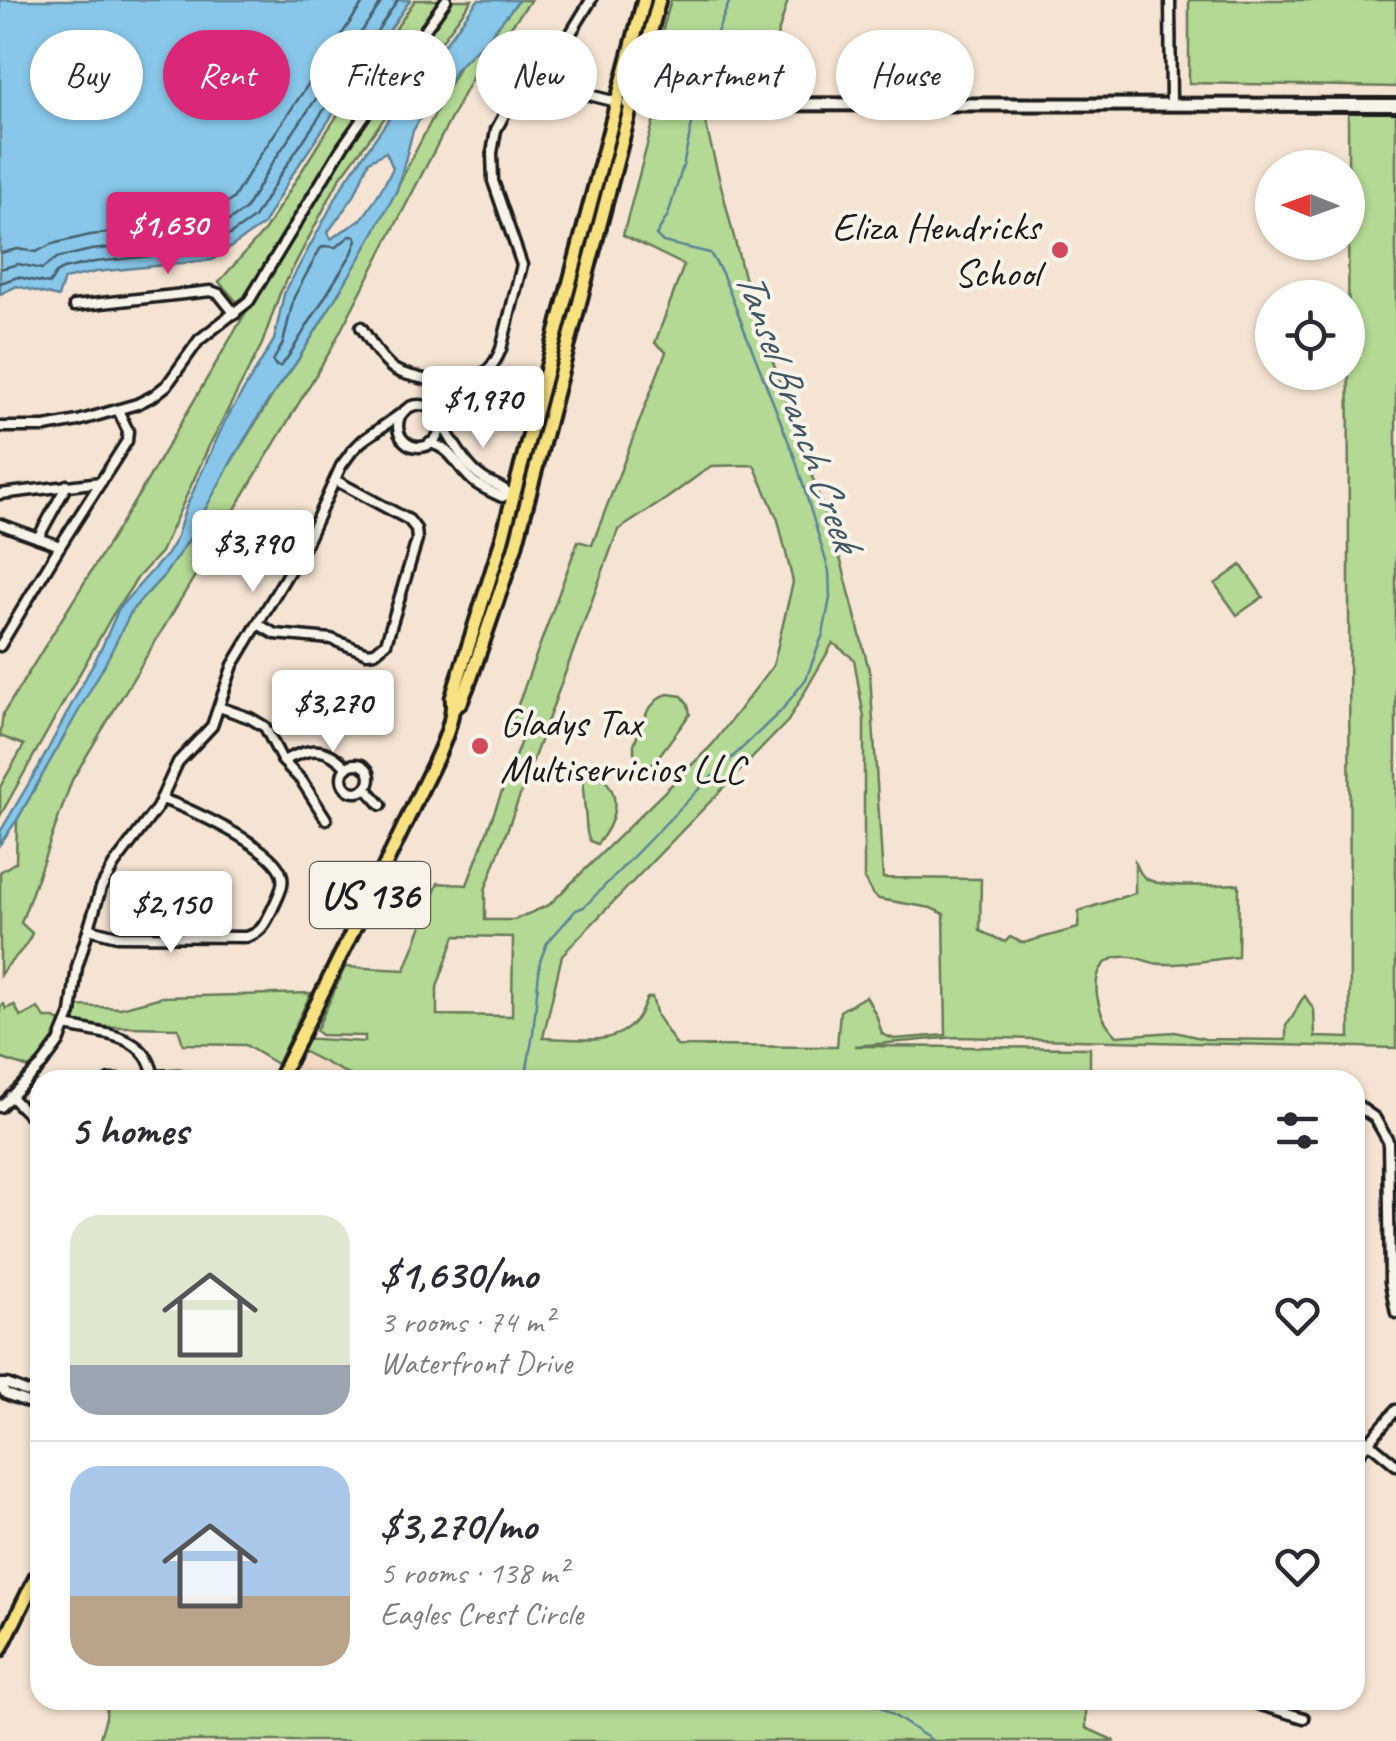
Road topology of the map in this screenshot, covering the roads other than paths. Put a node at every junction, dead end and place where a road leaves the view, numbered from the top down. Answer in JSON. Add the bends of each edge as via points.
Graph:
{"nodes":[{"id":1,"x":446,"y":0,"type":"edge"},
{"id":2,"x":591,"y":0,"type":"edge"},
{"id":3,"x":644,"y":0,"type":"edge"},
{"id":4,"x":659,"y":0,"type":"edge"},
{"id":5,"x":1170,"y":0,"type":"edge"},
{"id":6,"x":573,"y":30,"type":"edge"},
{"id":7,"x":636,"y":30,"type":"edge"},
{"id":8,"x":651,"y":30,"type":"edge"},
{"id":9,"x":597,"y":97,"type":"edge"},
{"id":10,"x":617,"y":102,"type":"joint"},
{"id":11,"x":1171,"y":105,"type":"junction"},
{"id":12,"x":1396,"y":105,"type":"edge"},
{"id":13,"x":816,"y":106,"type":"edge"},
{"id":14,"x":500,"y":120,"type":"edge"},
{"id":15,"x":628,"y":120,"type":"edge"},
{"id":16,"x":74,"y":306,"type":"dead end"},
{"id":17,"x":234,"y":314,"type":"junction"},
{"id":18,"x":361,"y":327,"type":"dead end"},
{"id":19,"x":118,"y":410,"type":"junction"},
{"id":20,"x":402,"y":413,"type":"junction"},
{"id":21,"x":437,"y":416,"type":"junction"},
{"id":22,"x":0,"y":427,"type":"edge"},
{"id":23,"x":378,"y":432,"type":"junction"},
{"id":24,"x":401,"y":436,"type":"junction"},
{"id":25,"x":430,"y":444,"type":"junction"},
{"id":26,"x":335,"y":480,"type":"junction"},
{"id":27,"x":100,"y":482,"type":"junction"},
{"id":28,"x":67,"y":486,"type":"junction"},
{"id":29,"x":0,"y":494,"type":"edge"},
{"id":30,"x":512,"y":495,"type":"junction"},
{"id":31,"x":528,"y":499,"type":"junction"},
{"id":32,"x":0,"y":524,"type":"edge"},
{"id":33,"x":38,"y":538,"type":"junction"},
{"id":34,"x":60,"y":546,"type":"junction"},
{"id":35,"x":258,"y":624,"type":"junction"},
{"id":36,"x":0,"y":646,"type":"edge"},
{"id":37,"x":220,"y":706,"type":"junction"},
{"id":38,"x":454,"y":708,"type":"junction"},
{"id":39,"x":283,"y":761,"type":"junction"},
{"id":40,"x":346,"y":768,"type":"junction"},
{"id":41,"x":366,"y":788,"type":"junction"},
{"id":42,"x":161,"y":798,"type":"junction"},
{"id":43,"x":381,"y":805,"type":"dead end"},
{"id":44,"x":326,"y":819,"type":"dead end"},
{"id":45,"x":89,"y":929,"type":"junction"},
{"id":46,"x":66,"y":1026,"type":"junction"},
{"id":47,"x":36,"y":1070,"type":"edge"},
{"id":48,"x":151,"y":1070,"type":"edge"},
{"id":49,"x":284,"y":1070,"type":"edge"},
{"id":50,"x":30,"y":1076,"type":"edge"},
{"id":51,"x":10,"y":1096,"type":"junction"},
{"id":52,"x":0,"y":1106,"type":"edge"},
{"id":53,"x":1365,"y":1111,"type":"edge"},
{"id":54,"x":30,"y":1116,"type":"edge"},
{"id":55,"x":1396,"y":1313,"type":"edge"},
{"id":56,"x":0,"y":1385,"type":"edge"},
{"id":57,"x":30,"y":1393,"type":"edge"},
{"id":58,"x":30,"y":1404,"type":"edge"},
{"id":59,"x":1396,"y":1410,"type":"edge"},
{"id":60,"x":1365,"y":1439,"type":"edge"},
{"id":61,"x":1368,"y":1442,"type":"junction"},
{"id":62,"x":1365,"y":1446,"type":"edge"},
{"id":63,"x":1396,"y":1466,"type":"edge"},
{"id":64,"x":30,"y":1590,"type":"edge"},
{"id":65,"x":0,"y":1650,"type":"edge"},
{"id":66,"x":1287,"y":1710,"type":"edge"},
{"id":67,"x":1304,"y":1718,"type":"dead end"}],
"edges":[{"from":1,"to":17,"type":"street","via":[[349,137],[250,301]]},
{"from":2,"to":6,"type":"street"},
{"from":3,"to":7,"type":"main road","number":"US 136"},
{"from":4,"to":8,"type":"main road","number":"US 136"},
{"from":5,"to":11,"type":"street"},
{"from":9,"to":10,"type":"street"},
{"from":10,"to":30,"type":"main road","number":"US 136"},
{"from":11,"to":12,"type":"main road"},
{"from":11,"to":13,"type":"main road"},
{"from":14,"to":18,"type":"street","via":[[492,152],[495,188],[522,265],[496,362],[468,382],[437,382],[391,368]]},
{"from":15,"to":31,"type":"main road","number":"US 136"},
{"from":16,"to":17,"type":"street","via":[[211,291]]},
{"from":17,"to":19,"type":"street","via":[[199,340],[162,390]]},
{"from":19,"to":22,"type":"street","via":[[60,425]]},
{"from":19,"to":27,"type":"street","via":[[127,440]]},
{"from":20,"to":21,"type":"street","via":[[419,405]]},
{"from":20,"to":23,"type":"street"},
{"from":20,"to":24,"type":"street"},
{"from":21,"to":25,"type":"street"},
{"from":21,"to":30,"type":"street","via":[[475,471]]},
{"from":23,"to":24,"type":"street"},
{"from":23,"to":26,"type":"street","via":[[352,451]]},
{"from":24,"to":25,"type":"street","via":[[412,446]]},
{"from":25,"to":30,"type":"street","via":[[450,453],[486,490]]},
{"from":26,"to":35,"type":"street"},
{"from":26,"to":35,"type":"street","via":[[415,526],[417,540],[387,640],[372,653],[328,638],[275,634]]},
{"from":27,"to":28,"type":"street"},
{"from":27,"to":34,"type":"street"},
{"from":28,"to":29,"type":"street"},
{"from":28,"to":33,"type":"street"},
{"from":30,"to":31,"type":"street"},
{"from":30,"to":38,"type":"main road","number":"US 136"},
{"from":31,"to":38,"type":"main road","number":"US 136","via":[[506,579]]},
{"from":32,"to":33,"type":"street"},
{"from":33,"to":34,"type":"street"},
{"from":34,"to":36,"type":"street"},
{"from":35,"to":37,"type":"street","via":[[233,665]]},
{"from":37,"to":39,"type":"street","via":[[260,723]]},
{"from":37,"to":42,"type":"street","via":[[208,732],[178,762]]},
{"from":38,"to":49,"type":"main road","number":"US 136"},
{"from":39,"to":40,"type":"street","via":[[317,750]]},
{"from":39,"to":44,"type":"street"},
{"from":40,"to":41,"type":"street","via":[[346,788]]},
{"from":40,"to":41,"type":"street","via":[[366,767]]},
{"from":41,"to":43,"type":"street"},
{"from":42,"to":45,"type":"street","via":[[108,875]]},
{"from":42,"to":45,"type":"street","via":[[222,826],[279,868],[282,887],[264,925],[253,935],[117,936]]},
{"from":45,"to":46,"type":"street"},
{"from":46,"to":47,"type":"street"},
{"from":46,"to":48,"type":"street","via":[[131,1042]]},
{"from":50,"to":51,"type":"street"},
{"from":51,"to":52,"type":"street"},
{"from":51,"to":54,"type":"street"},
{"from":53,"to":55,"type":"street","via":[[1388,1141]]},
{"from":56,"to":57,"type":"street"},
{"from":56,"to":58,"type":"street"},
{"from":59,"to":61,"type":"street"},
{"from":60,"to":61,"type":"street"},
{"from":61,"to":62,"type":"street"},
{"from":61,"to":63,"type":"street"},
{"from":64,"to":65,"type":"main road"},
{"from":66,"to":67,"type":"street"}]}
